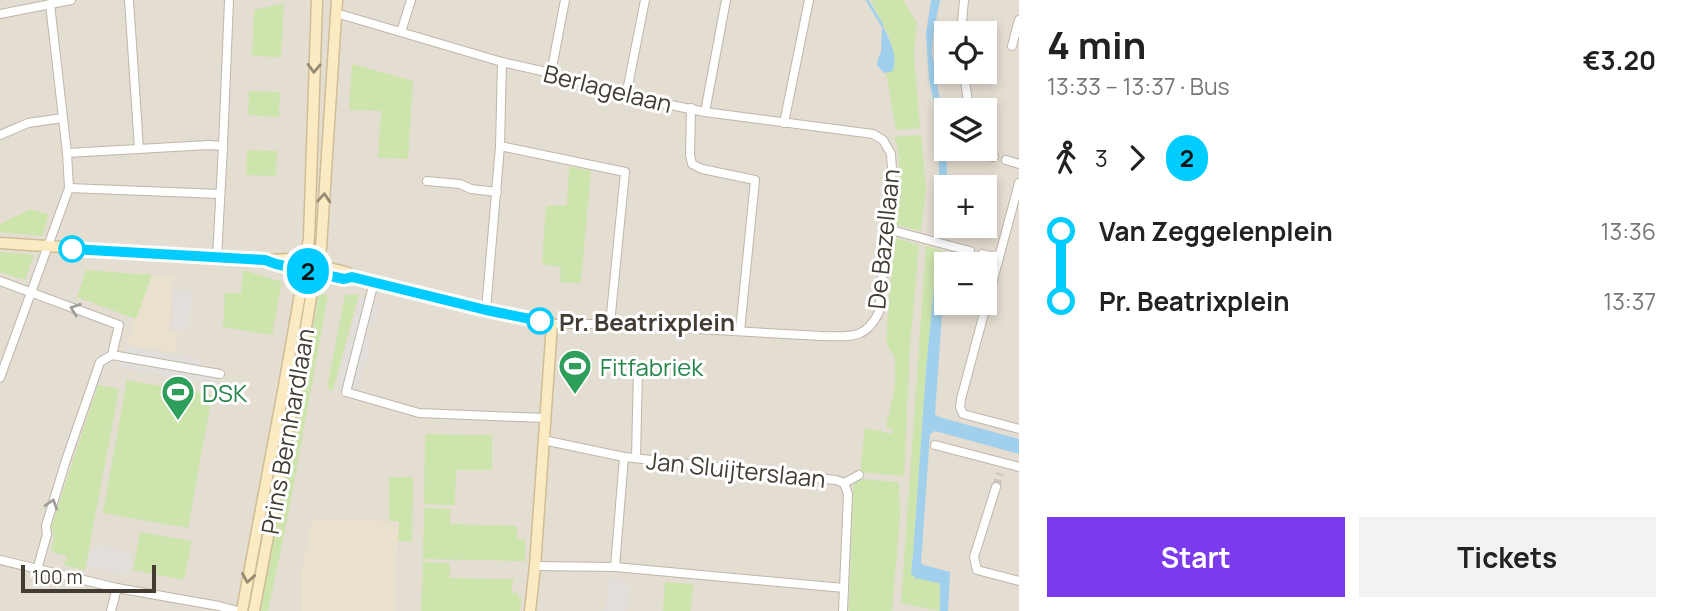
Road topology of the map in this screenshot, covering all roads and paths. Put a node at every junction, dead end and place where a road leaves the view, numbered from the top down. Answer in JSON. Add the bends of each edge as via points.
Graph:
{"nodes":[{"id":1,"x":71,"y":0,"type":"edge"},
{"id":2,"x":129,"y":0,"type":"edge"},
{"id":3,"x":229,"y":0,"type":"edge"},
{"id":4,"x":317,"y":0,"type":"edge"},
{"id":5,"x":337,"y":0,"type":"edge"},
{"id":6,"x":411,"y":0,"type":"edge"},
{"id":7,"x":565,"y":0,"type":"edge"},
{"id":8,"x":646,"y":0,"type":"edge"},
{"id":9,"x":726,"y":0,"type":"edge"},
{"id":10,"x":808,"y":0,"type":"edge"},
{"id":11,"x":964,"y":0,"type":"edge"},
{"id":12,"x":50,"y":4,"type":"junction"},
{"id":13,"x":336,"y":13,"type":"junction"},
{"id":14,"x":0,"y":14,"type":"edge"},
{"id":15,"x":1019,"y":20,"type":"edge"},
{"id":16,"x":962,"y":21,"type":"edge"},
{"id":17,"x":401,"y":32,"type":"junction"},
{"id":18,"x":1012,"y":46,"type":"dead end"},
{"id":19,"x":502,"y":62,"type":"junction"},
{"id":20,"x":551,"y":73,"type":"junction"},
{"id":21,"x":626,"y":96,"type":"junction"},
{"id":22,"x":691,"y":108,"type":"junction"},
{"id":23,"x":705,"y":112,"type":"junction"},
{"id":24,"x":63,"y":118,"type":"junction"},
{"id":25,"x":783,"y":123,"type":"junction"},
{"id":26,"x":0,"y":135,"type":"edge"},
{"id":27,"x":883,"y":140,"type":"joint"},
{"id":28,"x":223,"y":146,"type":"junction"},
{"id":29,"x":500,"y":146,"type":"junction"},
{"id":30,"x":139,"y":149,"type":"junction"},
{"id":31,"x":67,"y":153,"type":"junction"},
{"id":32,"x":1006,"y":160,"type":"dead end"},
{"id":33,"x":1019,"y":164,"type":"edge"},
{"id":34,"x":427,"y":181,"type":"dead end"},
{"id":35,"x":1019,"y":183,"type":"edge"},
{"id":36,"x":69,"y":188,"type":"junction"},
{"id":37,"x":497,"y":192,"type":"junction"},
{"id":38,"x":220,"y":194,"type":"junction"},
{"id":39,"x":887,"y":229,"type":"junction"},
{"id":40,"x":0,"y":243,"type":"edge"},
{"id":41,"x":48,"y":247,"type":"junction"},
{"id":42,"x":970,"y":250,"type":"dead end"},
{"id":43,"x":217,"y":258,"type":"junction"},
{"id":44,"x":999,"y":258,"type":"joint"},
{"id":45,"x":304,"y":266,"type":"junction"},
{"id":46,"x":316,"y":269,"type":"junction"},
{"id":47,"x":352,"y":277,"type":"junction"},
{"id":48,"x":0,"y":281,"type":"edge"},
{"id":49,"x":374,"y":282,"type":"junction"},
{"id":50,"x":31,"y":293,"type":"junction"},
{"id":51,"x":486,"y":310,"type":"junction"},
{"id":52,"x":552,"y":324,"type":"junction"},
{"id":53,"x":610,"y":324,"type":"junction"},
{"id":54,"x":740,"y":331,"type":"junction"},
{"id":55,"x":112,"y":355,"type":"junction"},
{"id":56,"x":638,"y":369,"type":"dead end"},
{"id":57,"x":220,"y":373,"type":"dead end"},
{"id":58,"x":0,"y":377,"type":"edge"},
{"id":59,"x":544,"y":418,"type":"junction"},
{"id":60,"x":1019,"y":429,"type":"edge"},
{"id":61,"x":543,"y":440,"type":"junction"},
{"id":62,"x":935,"y":445,"type":"dead end"},
{"id":63,"x":624,"y":457,"type":"junction"},
{"id":64,"x":636,"y":458,"type":"junction"},
{"id":65,"x":1003,"y":463,"type":"junction"},
{"id":66,"x":1019,"y":467,"type":"edge"},
{"id":67,"x":1000,"y":473,"type":"tunnel mouth"},
{"id":68,"x":859,"y":475,"type":"dead end"},
{"id":69,"x":844,"y":483,"type":"junction"},
{"id":70,"x":996,"y":487,"type":"tunnel mouth"},
{"id":71,"x":0,"y":560,"type":"edge"},
{"id":72,"x":535,"y":565,"type":"junction"},
{"id":73,"x":615,"y":567,"type":"junction"},
{"id":74,"x":37,"y":570,"type":"junction"},
{"id":75,"x":1019,"y":581,"type":"edge"},
{"id":76,"x":844,"y":588,"type":"junction"},
{"id":77,"x":117,"y":589,"type":"junction"},
{"id":78,"x":111,"y":611,"type":"edge"},
{"id":79,"x":240,"y":611,"type":"edge"},
{"id":80,"x":254,"y":611,"type":"edge"},
{"id":81,"x":530,"y":611,"type":"edge"},
{"id":82,"x":843,"y":611,"type":"edge"}],
"edges":[{"from":1,"to":12,"type":"street"},
{"from":2,"to":30,"type":"street"},
{"from":3,"to":28,"type":"street"},
{"from":4,"to":45,"type":"main road","name":"Prins Bernhardlaan","one_way":true,"via":[[309,238]]},
{"from":5,"to":13,"type":"main road","name":"Prins Bernhardlaan"},
{"from":6,"to":17,"type":"street"},
{"from":7,"to":20,"type":"street"},
{"from":8,"to":21,"type":"street"},
{"from":9,"to":23,"type":"street"},
{"from":10,"to":25,"type":"street"},
{"from":11,"to":16,"type":"street"},
{"from":12,"to":14,"type":"street"},
{"from":12,"to":24,"type":"street"},
{"from":13,"to":17,"type":"street","name":"Berlagelaan"},
{"from":46,"to":13,"type":"main road","name":"Prins Bernhardlaan","one_way":true},
{"from":15,"to":18,"type":"street"},
{"from":17,"to":19,"type":"street","name":"Berlagelaan"},
{"from":19,"to":20,"type":"street","name":"Berlagelaan"},
{"from":19,"to":29,"type":"street"},
{"from":20,"to":21,"type":"street","name":"Berlagelaan"},
{"from":21,"to":22,"type":"street","name":"Berlagelaan"},
{"from":22,"to":23,"type":"street","name":"Berlagelaan"},
{"from":22,"to":54,"type":"street","via":[[692,164],[755,180]]},
{"from":23,"to":25,"type":"street","name":"Berlagelaan"},
{"from":24,"to":26,"type":"street","via":[[28,123]]},
{"from":24,"to":31,"type":"street"},
{"from":25,"to":27,"type":"street","name":"Berlagelaan","via":[[873,134]]},
{"from":27,"to":39,"type":"street","name":"De Bazellaan","via":[[892,169]]},
{"from":28,"to":30,"type":"street"},
{"from":28,"to":38,"type":"street"},
{"from":29,"to":37,"type":"street"},
{"from":29,"to":53,"type":"street","via":[[625,172]]},
{"from":30,"to":31,"type":"street"},
{"from":31,"to":36,"type":"street"},
{"from":32,"to":33,"type":"street"},
{"from":34,"to":37,"type":"street"},
{"from":35,"to":44,"type":"street"},
{"from":36,"to":38,"type":"street"},
{"from":36,"to":41,"type":"street"},
{"from":37,"to":51,"type":"street"},
{"from":38,"to":43,"type":"street"},
{"from":39,"to":42,"type":"street"},
{"from":39,"to":54,"type":"street","name":"De Bazellaan","via":[[879,312],[863,333],[819,336]]},
{"from":40,"to":41,"type":"main road"},
{"from":41,"to":43,"type":"main road"},
{"from":41,"to":50,"type":"street"},
{"from":43,"to":45,"type":"main road"},
{"from":44,"to":60,"type":"street","via":[[960,407],[963,414]]},
{"from":45,"to":46,"type":"main road"},
{"from":45,"to":79,"type":"main road","name":"Prins Bernhardlaan","one_way":true},
{"from":46,"to":47,"type":"main road","via":[[344,279]]},
{"from":46,"to":47,"type":"main road","via":[[334,269]]},
{"from":46,"to":80,"type":"main road","name":"Prins Bernhardlaan"},
{"from":47,"to":49,"type":"main road"},
{"from":48,"to":50,"type":"street"},
{"from":49,"to":51,"type":"main road"},
{"from":49,"to":59,"type":"street","via":[[346,392],[419,413]]},
{"from":55,"to":50,"type":"street","one_way":true,"via":[[119,325]]},
{"from":50,"to":58,"type":"street"},
{"from":51,"to":52,"type":"main road"},
{"from":52,"to":53,"type":"street","name":"De Bazellaan"},
{"from":52,"to":59,"type":"main road"},
{"from":53,"to":54,"type":"street","name":"De Bazellaan"},
{"from":55,"to":57,"type":"street"},
{"from":74,"to":55,"type":"street","one_way":true,"via":[[46,526],[100,362]]},
{"from":56,"to":64,"type":"street"},
{"from":59,"to":61,"type":"main road"},
{"from":61,"to":63,"type":"street","name":"Jan Sluijterslaan"},
{"from":61,"to":72,"type":"main road"},
{"from":62,"to":65,"type":"street"},
{"from":63,"to":64,"type":"street","name":"Jan Sluijterslaan"},
{"from":63,"to":73,"type":"street"},
{"from":64,"to":69,"type":"street","name":"Jan Sluijterslaan"},
{"from":65,"to":66,"type":"street"},
{"from":65,"to":67,"type":"street"},
{"from":68,"to":69,"type":"street"},
{"from":69,"to":76,"type":"street","name":"Jan Sluijterslaan","via":[[848,494]]},
{"from":70,"to":75,"type":"street","via":[[974,557],[977,570]]},
{"from":71,"to":74,"type":"street"},
{"from":72,"to":73,"type":"street"},
{"from":72,"to":81,"type":"main road"},
{"from":73,"to":76,"type":"street"},
{"from":74,"to":77,"type":"street"},
{"from":76,"to":82,"type":"street","name":"Jan Sluijterslaan"},
{"from":77,"to":78,"type":"street"},
{"from":77,"to":79,"type":"street"}]}
